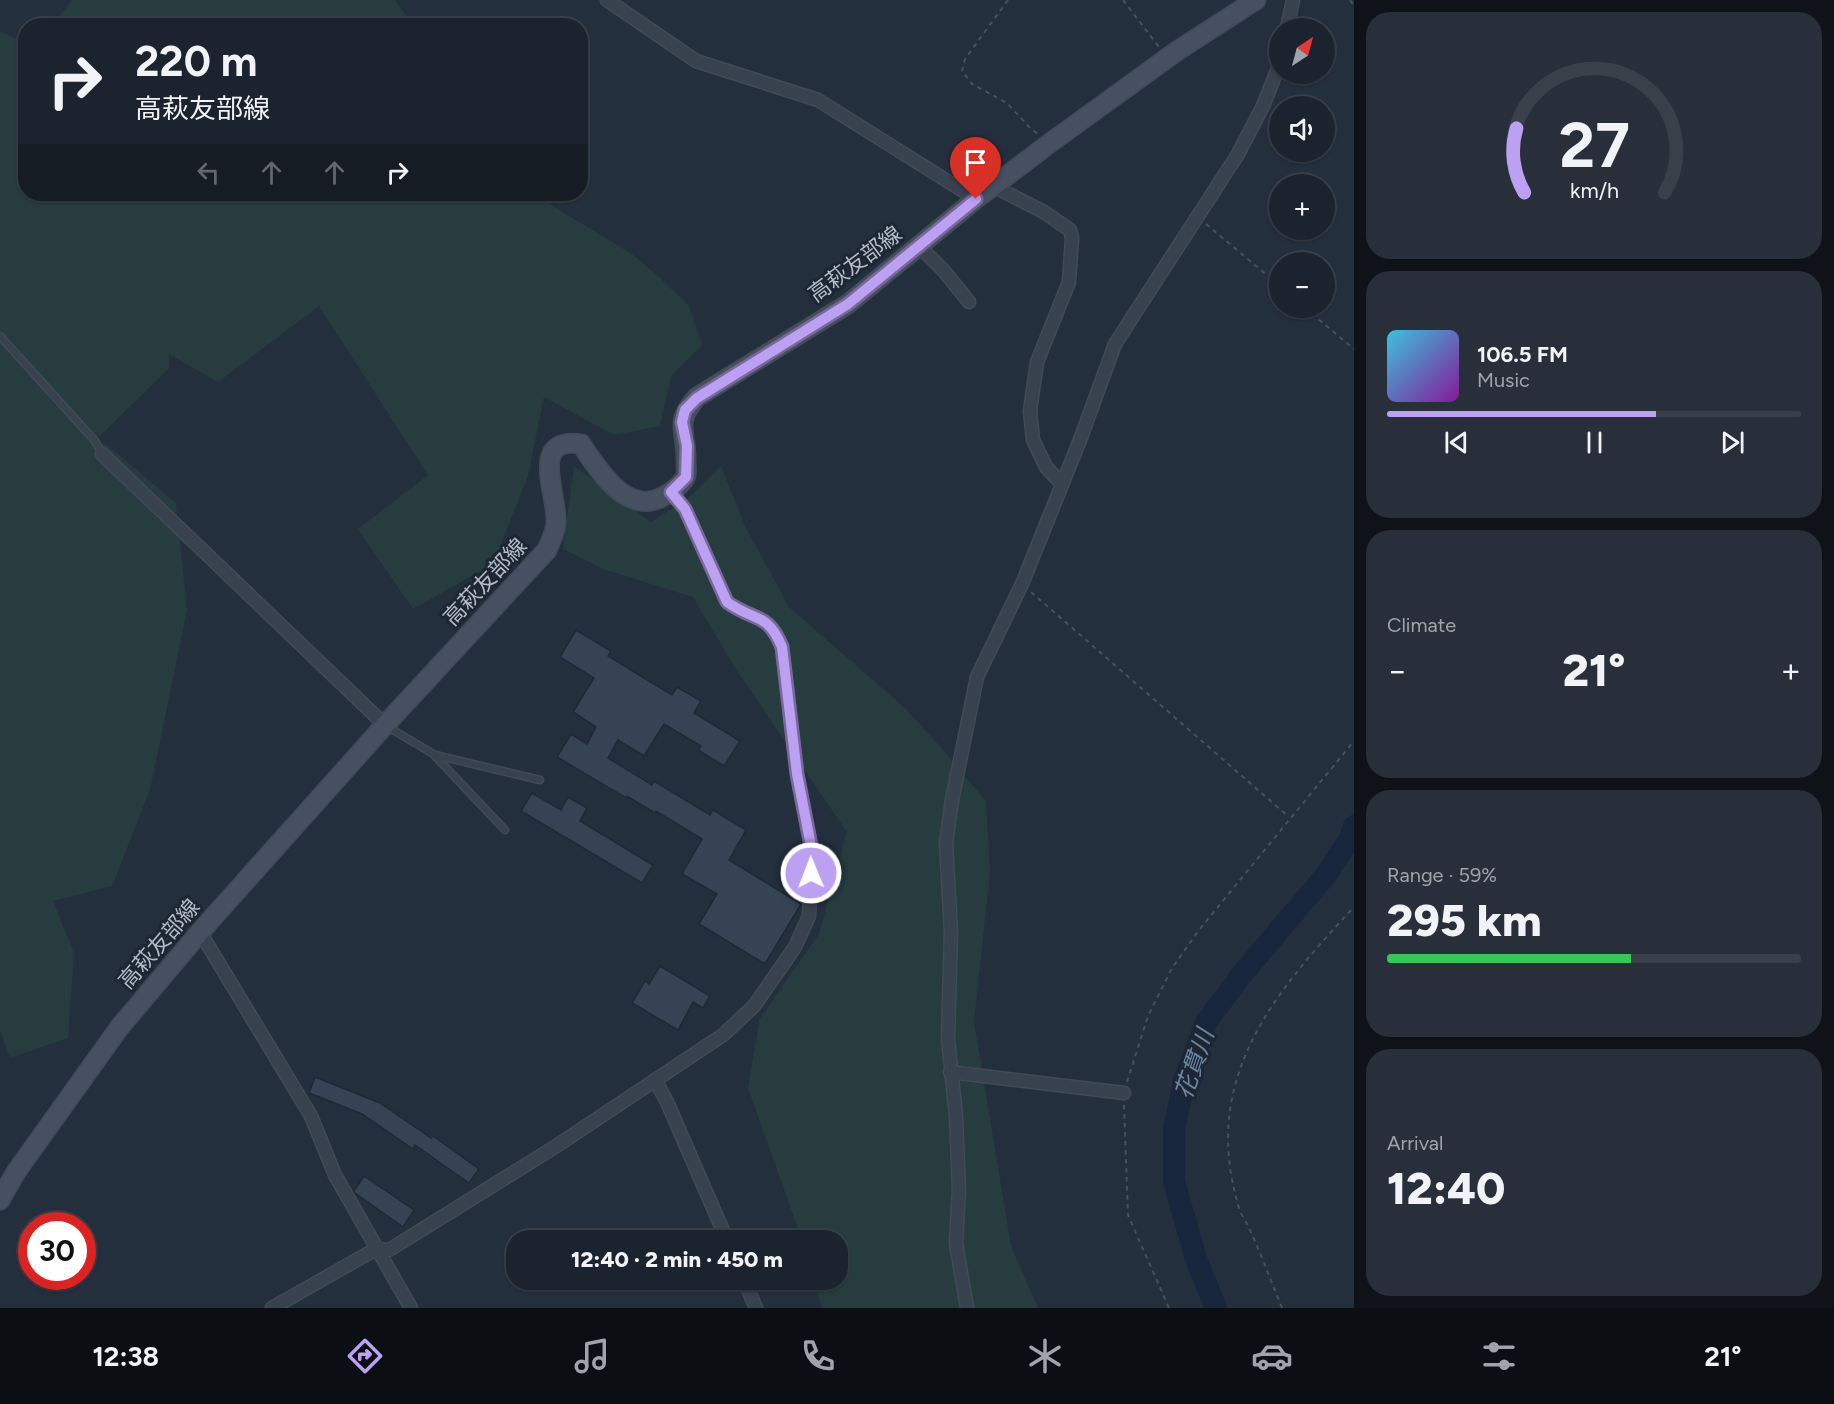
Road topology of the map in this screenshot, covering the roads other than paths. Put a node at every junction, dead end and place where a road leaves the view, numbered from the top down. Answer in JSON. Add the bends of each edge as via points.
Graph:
{"nodes":[{"id":1,"x":607,"y":0,"type":"edge"},
{"id":2,"x":1256,"y":0,"type":"edge"},
{"id":3,"x":1293,"y":0,"type":"edge"},
{"id":4,"x":1289,"y":18,"type":"edge"},
{"id":5,"x":1272,"y":84,"type":"edge"},
{"id":6,"x":993,"y":186,"type":"junction"},
{"id":7,"x":976,"y":199,"type":"junction"},
{"id":8,"x":919,"y":246,"type":"junction"},
{"id":9,"x":969,"y":302,"type":"dead end"},
{"id":10,"x":0,"y":336,"type":"edge"},
{"id":11,"x":102,"y":454,"type":"joint"},
{"id":12,"x":1062,"y":484,"type":"junction"},
{"id":13,"x":671,"y":492,"type":"junction"},
{"id":14,"x":385,"y":725,"type":"junction"},
{"id":15,"x":435,"y":755,"type":"junction"},
{"id":16,"x":540,"y":780,"type":"dead end"},
{"id":17,"x":505,"y":830,"type":"dead end"},
{"id":18,"x":200,"y":932,"type":"junction"},
{"id":19,"x":950,"y":1072,"type":"junction"},
{"id":20,"x":655,"y":1080,"type":"junction"},
{"id":21,"x":1124,"y":1093,"type":"road end"},
{"id":22,"x":0,"y":1200,"type":"edge"},
{"id":23,"x":723,"y":1230,"type":"edge"},
{"id":24,"x":376,"y":1249,"type":"junction"},
{"id":25,"x":748,"y":1290,"type":"edge"},
{"id":26,"x":272,"y":1308,"type":"edge"},
{"id":27,"x":411,"y":1308,"type":"edge"},
{"id":28,"x":756,"y":1308,"type":"edge"},
{"id":29,"x":967,"y":1308,"type":"edge"}],
"edges":[{"from":1,"to":7,"type":"street","via":[[696,61],[818,100]]},
{"from":2,"to":6,"type":"main road","name":"高萩友部線","via":[[1177,51]]},
{"from":3,"to":4,"type":"street"},
{"from":5,"to":12,"type":"street","via":[[1238,154],[1115,344]]},
{"from":6,"to":7,"type":"main road","name":"高萩友部線"},
{"from":6,"to":12,"type":"street","via":[[1044,212],[1070,230],[1072,238],[1069,282],[1037,362],[1030,411],[1033,440],[1046,467]]},
{"from":7,"to":8,"type":"main road","name":"高萩友部線"},
{"from":8,"to":9,"type":"street"},
{"from":8,"to":13,"type":"main road","name":"高萩友部線","via":[[848,304],[697,398],[685,410],[682,422],[687,446],[686,477]]},
{"from":10,"to":11,"type":"lane","via":[[95,441]]},
{"from":11,"to":14,"type":"street"},
{"from":12,"to":19,"type":"street","via":[[1022,584],[977,677],[952,800],[946,843],[951,932]]},
{"from":13,"to":14,"type":"main road","name":"高萩友部線","via":[[658,500],[633,501],[614,487],[581,444],[558,445],[551,454],[549,477],[556,524],[547,550]]},
{"from":13,"to":20,"type":"street","via":[[685,509],[727,602],[767,622],[779,639],[812,851],[809,916],[795,947],[754,1006],[723,1035]]},
{"from":14,"to":15,"type":"lane"},
{"from":14,"to":18,"type":"main road","name":"高萩友部線"},
{"from":15,"to":16,"type":"lane"},
{"from":15,"to":17,"type":"lane"},
{"from":18,"to":22,"type":"main road","name":"高萩友部線","via":[[119,1028]]},
{"from":18,"to":24,"type":"street","via":[[311,1116],[335,1175]]},
{"from":19,"to":21,"type":"street"},
{"from":19,"to":29,"type":"street","via":[[959,1190],[956,1243]]},
{"from":20,"to":23,"type":"street"},
{"from":20,"to":24,"type":"street","via":[[389,1250]]},
{"from":24,"to":26,"type":"street"},
{"from":24,"to":27,"type":"street"},
{"from":25,"to":28,"type":"street"}]}
